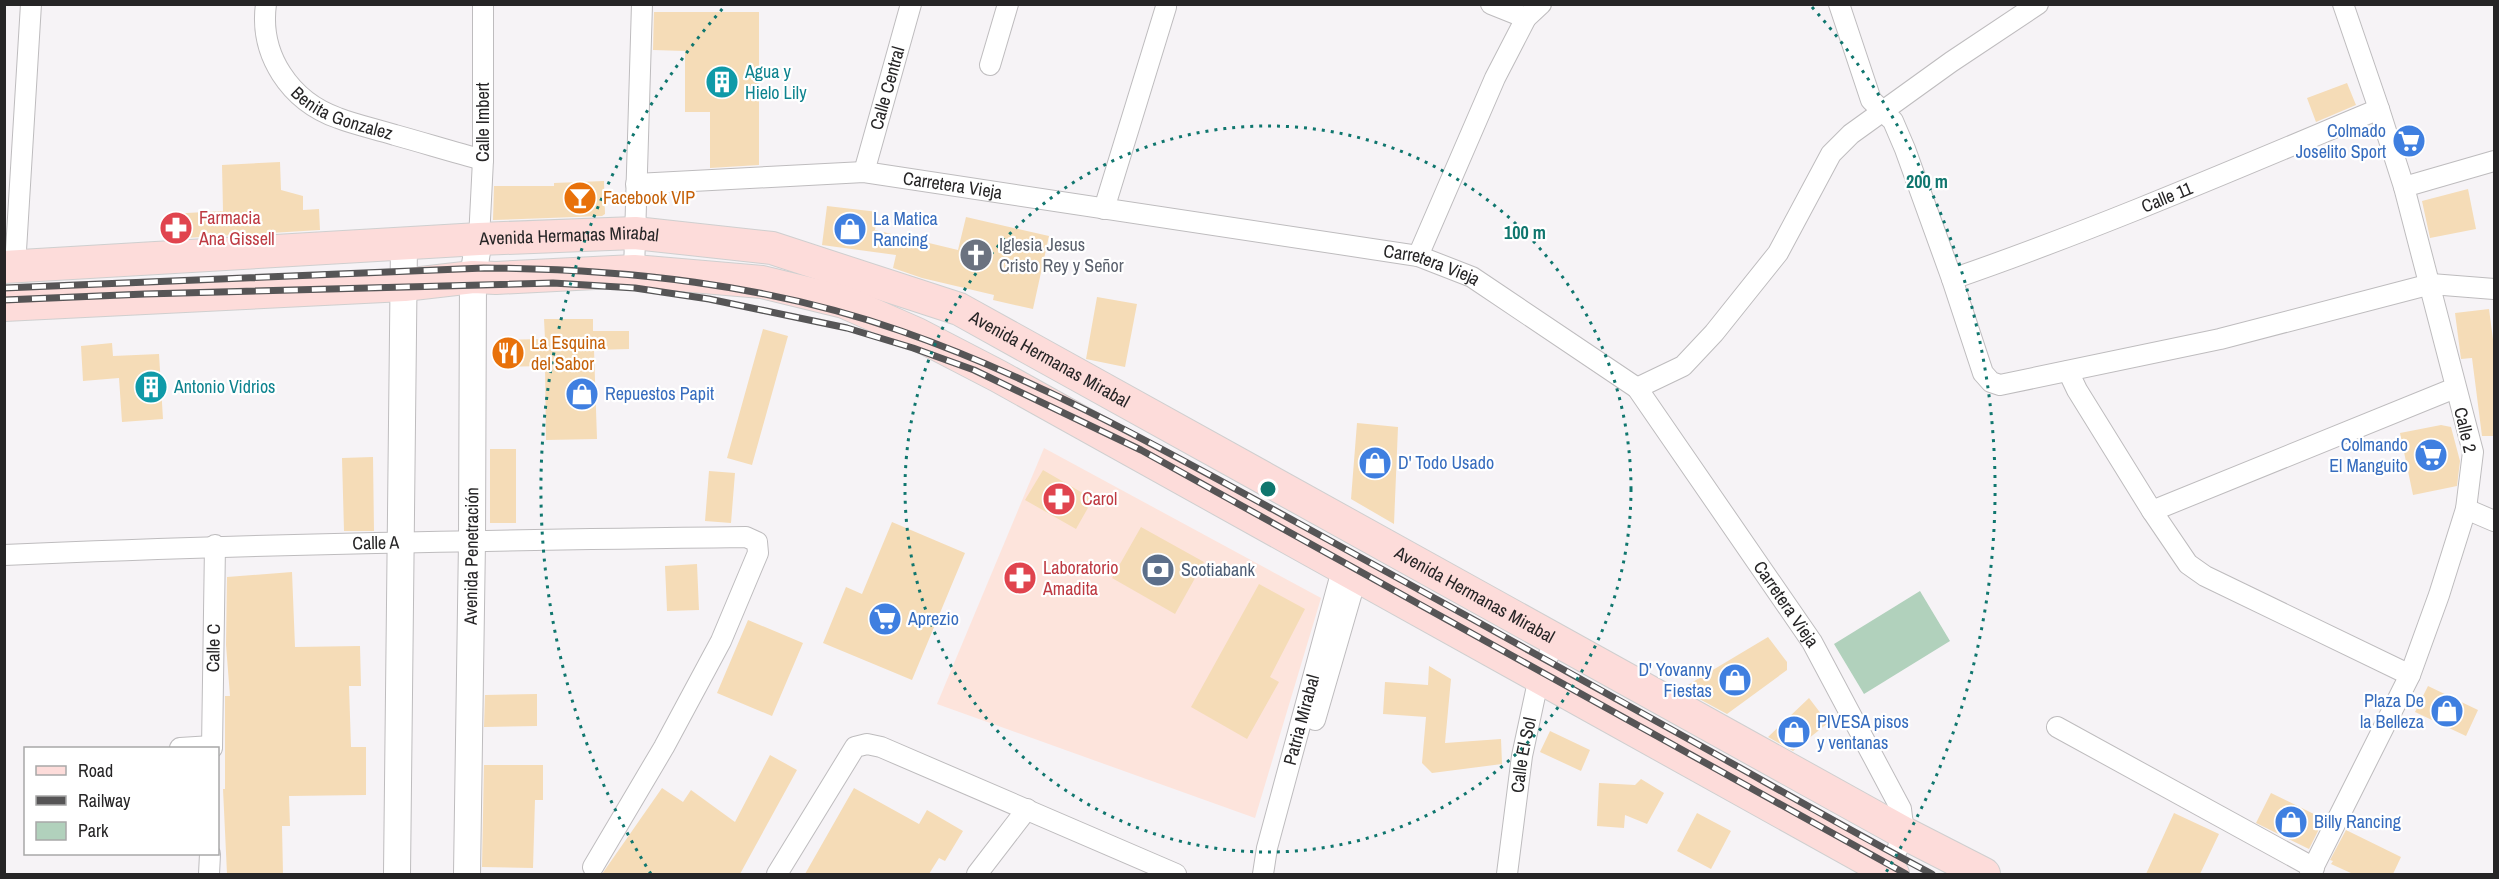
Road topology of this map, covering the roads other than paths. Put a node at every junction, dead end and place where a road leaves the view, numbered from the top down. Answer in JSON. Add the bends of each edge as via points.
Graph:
{"nodes":[{"id":1,"x":31,"y":4,"type":"edge"},
{"id":2,"x":266,"y":4,"type":"edge"},
{"id":3,"x":483,"y":4,"type":"edge"},
{"id":4,"x":642,"y":4,"type":"edge"},
{"id":5,"x":911,"y":4,"type":"edge"},
{"id":6,"x":1008,"y":4,"type":"edge"},
{"id":7,"x":1491,"y":4,"type":"edge"},
{"id":8,"x":1839,"y":4,"type":"edge"},
{"id":9,"x":2038,"y":4,"type":"edge"},
{"id":10,"x":2343,"y":4,"type":"edge"},
{"id":11,"x":1167,"y":7,"type":"dead end"},
{"id":12,"x":1534,"y":11,"type":"edge"},
{"id":13,"x":990,"y":65,"type":"dead end"},
{"id":14,"x":2379,"y":109,"type":"junction"},
{"id":15,"x":1883,"y":111,"type":"junction"},
{"id":16,"x":483,"y":160,"type":"junction"},
{"id":17,"x":2494,"y":161,"type":"edge"},
{"id":18,"x":12,"y":172,"type":"edge"},
{"id":19,"x":864,"y":172,"type":"junction"},
{"id":20,"x":636,"y":184,"type":"junction"},
{"id":21,"x":2404,"y":187,"type":"junction"},
{"id":22,"x":1104,"y":209,"type":"junction"},
{"id":23,"x":635,"y":233,"type":"junction"},
{"id":24,"x":479,"y":239,"type":"junction"},
{"id":25,"x":405,"y":243,"type":"junction"},
{"id":26,"x":1418,"y":256,"type":"junction"},
{"id":27,"x":10,"y":267,"type":"edge"},
{"id":28,"x":634,"y":271,"type":"junction"},
{"id":29,"x":473,"y":277,"type":"junction"},
{"id":30,"x":1952,"y":279,"type":"junction"},
{"id":31,"x":2431,"y":284,"type":"junction"},
{"id":32,"x":404,"y":285,"type":"junction"},
{"id":33,"x":2494,"y":290,"type":"edge"},
{"id":34,"x":4,"y":305,"type":"edge"},
{"id":35,"x":2068,"y":371,"type":"junction"},
{"id":36,"x":1637,"y":388,"type":"junction"},
{"id":37,"x":2455,"y":388,"type":"junction"},
{"id":38,"x":2466,"y":508,"type":"junction"},
{"id":39,"x":2152,"y":511,"type":"junction"},
{"id":40,"x":2494,"y":521,"type":"edge"},
{"id":41,"x":472,"y":541,"type":"junction"},
{"id":42,"x":402,"y":542,"type":"junction"},
{"id":43,"x":215,"y":546,"type":"junction"},
{"id":44,"x":4,"y":555,"type":"edge"},
{"id":45,"x":1350,"y":571,"type":"junction"},
{"id":46,"x":1556,"y":639,"type":"junction"},
{"id":47,"x":2410,"y":675,"type":"junction"},
{"id":48,"x":1539,"y":677,"type":"junction"},
{"id":49,"x":2057,"y":727,"type":"dead end"},
{"id":50,"x":212,"y":747,"type":"edge"},
{"id":51,"x":1027,"y":809,"type":"junction"},
{"id":52,"x":1904,"y":833,"type":"junction"},
{"id":53,"x":210,"y":855,"type":"edge"},
{"id":54,"x":593,"y":867,"type":"dead end"},
{"id":55,"x":2312,"y":871,"type":"edge"},
{"id":56,"x":209,"y":874,"type":"edge"},
{"id":57,"x":397,"y":874,"type":"edge"},
{"id":58,"x":467,"y":874,"type":"edge"},
{"id":59,"x":777,"y":874,"type":"edge"},
{"id":60,"x":977,"y":874,"type":"edge"},
{"id":61,"x":1176,"y":874,"type":"edge"},
{"id":62,"x":1265,"y":874,"type":"edge"},
{"id":63,"x":1507,"y":874,"type":"edge"},
{"id":64,"x":1889,"y":874,"type":"edge"},
{"id":65,"x":1984,"y":874,"type":"edge"}],
"edges":[{"from":1,"to":18,"type":"street"},
{"from":2,"to":16,"type":"street","name":"Benita Gonzalez","via":[[267,42],[275,64],[308,104],[336,118]]},
{"from":3,"to":16,"type":"street","name":"Calle Imbert"},
{"from":4,"to":20,"type":"street"},
{"from":5,"to":19,"type":"street","name":"Calle Central"},
{"from":6,"to":13,"type":"street"},
{"from":7,"to":12,"type":"street"},
{"from":8,"to":15,"type":"street","via":[[1871,100]]},
{"from":9,"to":15,"type":"street"},
{"from":10,"to":14,"type":"street","name":"Calle 2"},
{"from":11,"to":22,"type":"street"},
{"from":12,"to":26,"type":"street","via":[[1495,78]]},
{"from":14,"to":21,"type":"street","name":"Calle 2"},
{"from":14,"to":30,"type":"street","name":"Calle 11","via":[[2122,216]]},
{"from":15,"to":30,"type":"street","via":[[1893,120],[1905,149]]},
{"from":15,"to":36,"type":"street","via":[[1831,154],[1778,253],[1714,333],[1683,366]]},
{"from":16,"to":24,"type":"street","name":"Calle Imbert"},
{"from":17,"to":21,"type":"street"},
{"from":18,"to":27,"type":"street"},
{"from":19,"to":20,"type":"street","name":"Carretera Vieja"},
{"from":19,"to":22,"type":"street","name":"Carretera Vieja"},
{"from":20,"to":23,"type":"street"},
{"from":21,"to":31,"type":"street","name":"Calle 2"},
{"from":22,"to":26,"type":"street","name":"Carretera Vieja"},
{"from":23,"to":24,"type":"main road","name":"Avenida Hermanas Mirabal"},
{"from":23,"to":28,"type":"street"},
{"from":23,"to":46,"type":"main road","name":"Avenida Hermanas Mirabal","via":[[772,248],[959,309]]},
{"from":24,"to":25,"type":"main road","name":"Avenida Hermanas Mirabal"},
{"from":24,"to":29,"type":"street","name":"Avenida Penetración"},
{"from":25,"to":27,"type":"main road","name":"Avenida Hermanas Mirabal"},
{"from":25,"to":32,"type":"street"},
{"from":26,"to":36,"type":"street","name":"Carretera Vieja","via":[[1472,277]]},
{"from":28,"to":29,"type":"main road","name":"Avenida Hermanas Mirabal"},
{"from":28,"to":45,"type":"main road","name":"Avenida Hermanas Mirabal","via":[[762,282],[844,302],[990,371]]},
{"from":29,"to":32,"type":"main road","name":"Avenida Hermanas Mirabal"},
{"from":29,"to":41,"type":"street","name":"Avenida Penetración"},
{"from":30,"to":35,"type":"street","via":[[1983,373],[1991,382],[2000,385]]},
{"from":31,"to":33,"type":"street"},
{"from":31,"to":35,"type":"street","via":[[2220,339]]},
{"from":31,"to":37,"type":"street","name":"Calle 2"},
{"from":32,"to":34,"type":"main road","name":"Avenida Hermanas Mirabal"},
{"from":32,"to":42,"type":"street"},
{"from":35,"to":39,"type":"street"},
{"from":36,"to":52,"type":"street","name":"Carretera Vieja","via":[[1812,642],[1901,809]]},
{"from":37,"to":38,"type":"street","name":"Calle 2","via":[[2473,452]]},
{"from":37,"to":39,"type":"street"},
{"from":38,"to":40,"type":"street"},
{"from":38,"to":47,"type":"street","name":"Calle 2"},
{"from":39,"to":47,"type":"street","via":[[2196,571]]},
{"from":41,"to":42,"type":"street","name":"Calle A"},
{"from":41,"to":54,"type":"street","name":"Calle A","via":[[746,537],[757,542],[758,553],[721,641]]},
{"from":41,"to":58,"type":"street","name":"Avenida Penetración"},
{"from":42,"to":43,"type":"street","name":"Calle A"},
{"from":42,"to":57,"type":"street"},
{"from":43,"to":44,"type":"street","name":"Calle A"},
{"from":43,"to":50,"type":"street","name":"Calle C"},
{"from":45,"to":48,"type":"main road","name":"Avenida Hermanas Mirabal"},
{"from":45,"to":62,"type":"street","name":"Patria Mirabal","via":[[1267,848]]},
{"from":46,"to":48,"type":"street","name":"Calle El Sol"},
{"from":46,"to":52,"type":"main road","name":"Avenida Hermanas Mirabal"},
{"from":47,"to":55,"type":"street","name":"Calle 2"},
{"from":48,"to":63,"type":"street","name":"Calle El Sol","via":[[1522,756]]},
{"from":48,"to":64,"type":"main road","name":"Avenida Hermanas Mirabal"},
{"from":49,"to":55,"type":"street"},
{"from":51,"to":59,"type":"street","via":[[881,747],[855,747]]},
{"from":51,"to":60,"type":"street"},
{"from":51,"to":61,"type":"street"},
{"from":52,"to":64,"type":"street"},
{"from":52,"to":65,"type":"main road","name":"Avenida Hermanas Mirabal"},
{"from":53,"to":56,"type":"street"}]}
